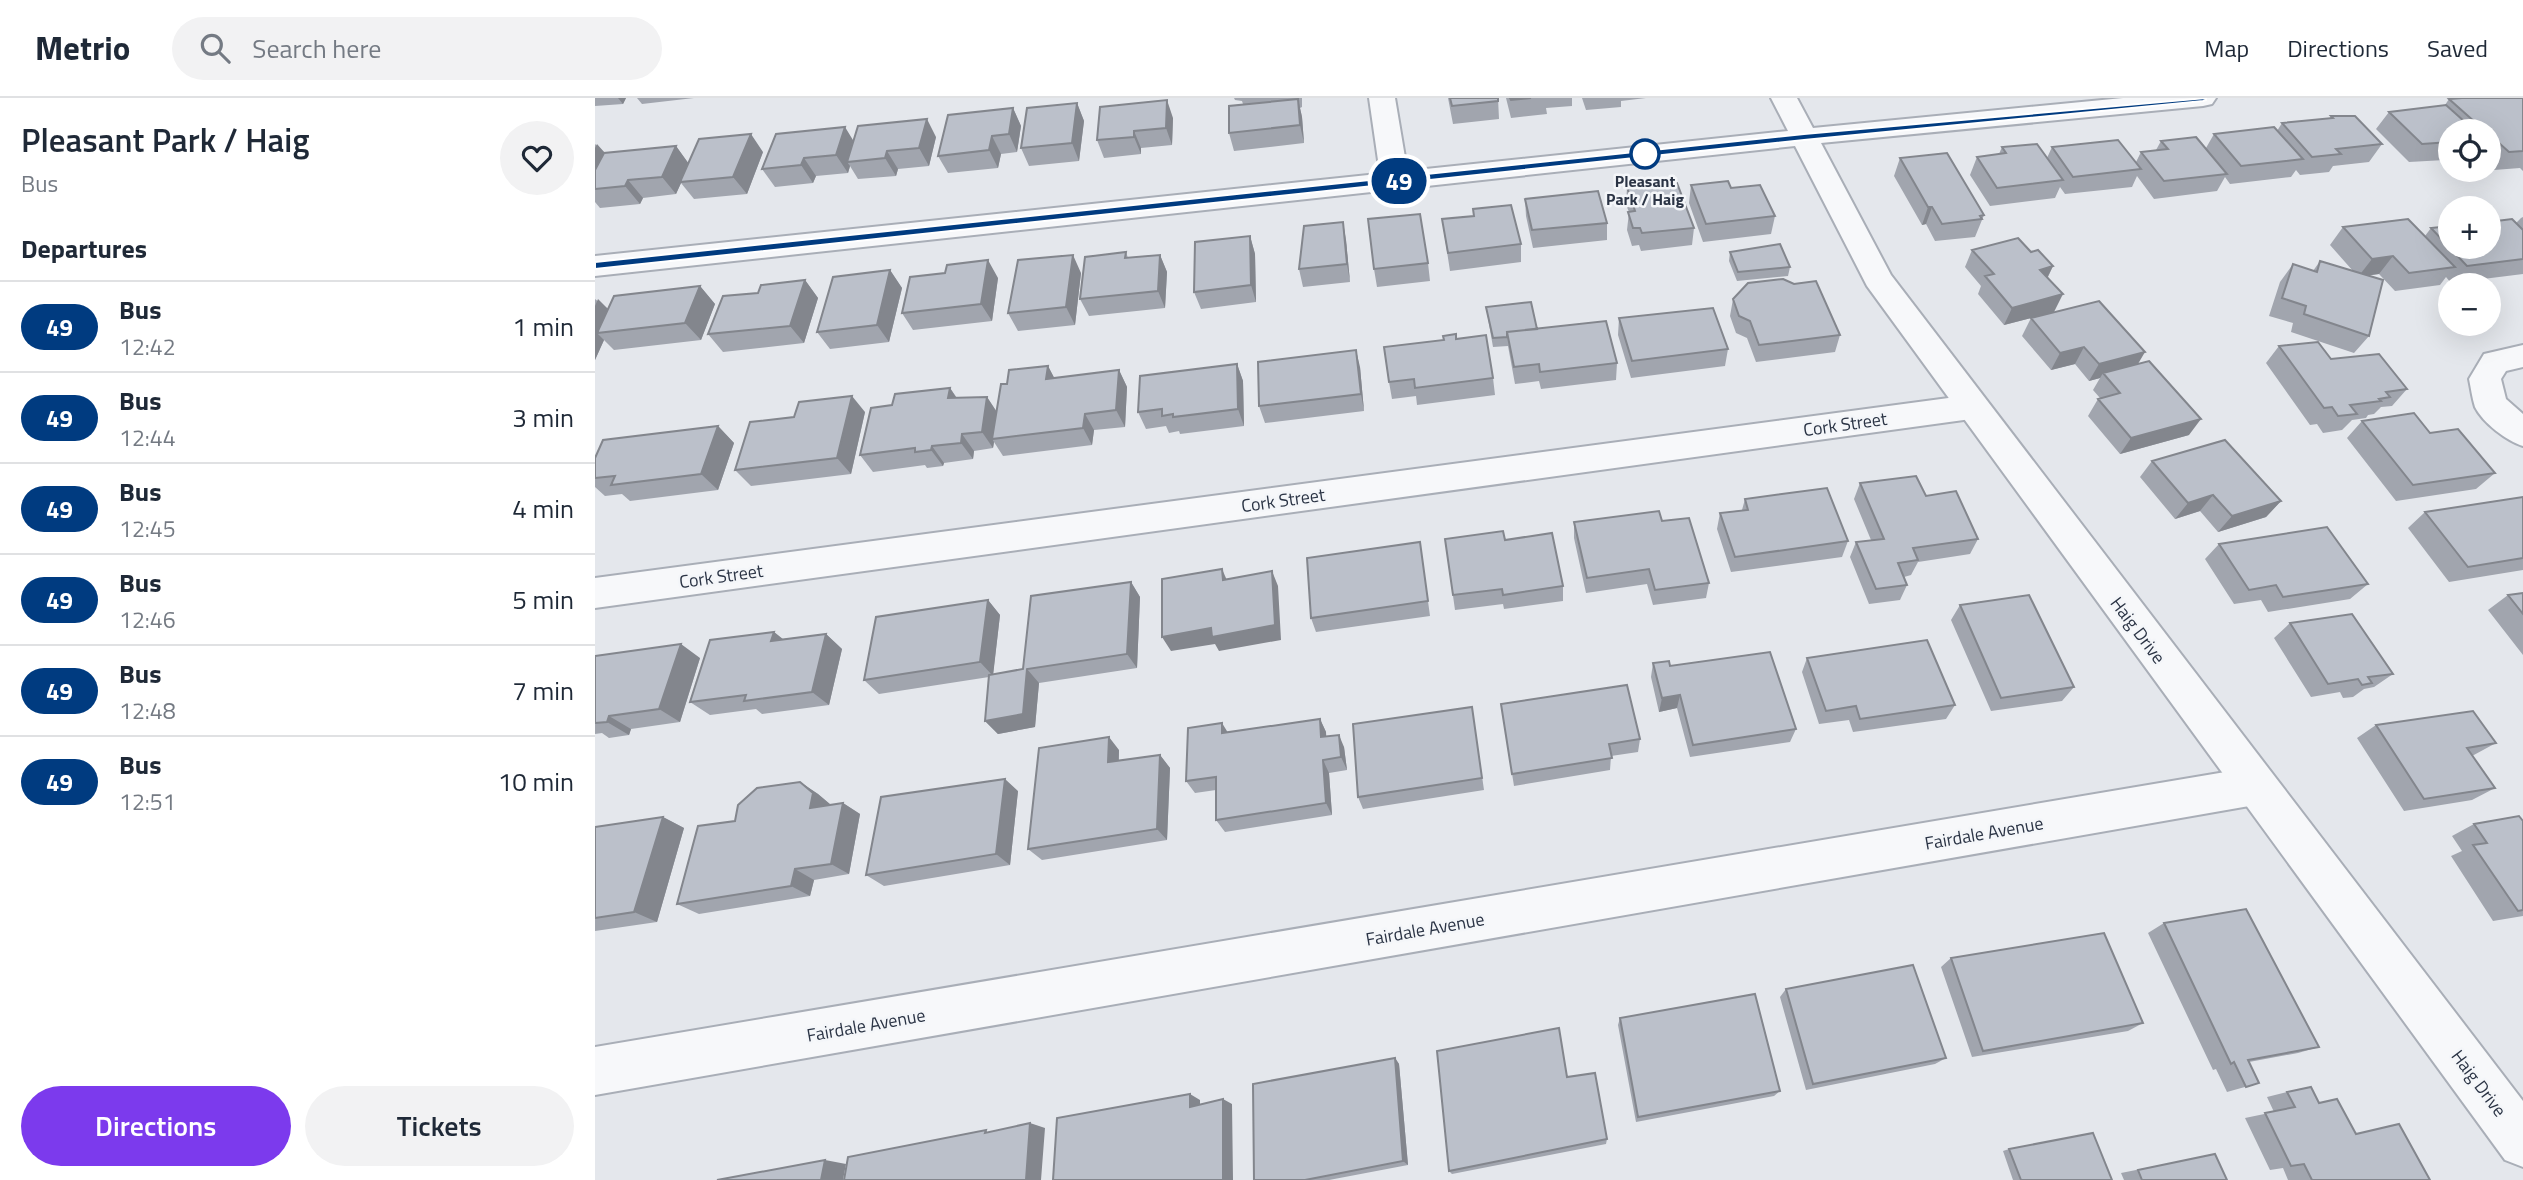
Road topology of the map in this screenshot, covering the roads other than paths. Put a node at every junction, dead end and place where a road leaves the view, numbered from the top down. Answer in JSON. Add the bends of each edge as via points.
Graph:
{"nodes":[{"id":1,"x":1382,"y":98,"type":"edge"},
{"id":2,"x":1784,"y":98,"type":"edge"},
{"id":3,"x":2203,"y":98,"type":"edge"},
{"id":4,"x":1804,"y":137,"type":"junction"},
{"id":5,"x":1395,"y":181,"type":"junction"},
{"id":6,"x":595,"y":266,"type":"edge"},
{"id":7,"x":2523,"y":356,"type":"edge"},
{"id":8,"x":1971,"y":407,"type":"junction"},
{"id":9,"x":2523,"y":433,"type":"edge"},
{"id":10,"x":595,"y":593,"type":"edge"},
{"id":11,"x":2255,"y":786,"type":"junction"},
{"id":12,"x":595,"y":1071,"type":"edge"},
{"id":13,"x":2523,"y":1142,"type":"edge"}],
"edges":[{"from":1,"to":5,"type":"street"},
{"from":2,"to":4,"type":"street","name":"Haig Drive"},
{"from":3,"to":4,"type":"street"},
{"from":4,"to":5,"type":"street"},
{"from":4,"to":8,"type":"street","name":"Haig Drive","via":[[1878,279]]},
{"from":5,"to":6,"type":"street"},
{"from":7,"to":9,"type":"street","via":[[2495,362],[2485,379],[2491,405]]},
{"from":8,"to":10,"type":"street","name":"Cork Street"},
{"from":8,"to":11,"type":"street","name":"Haig Drive"},
{"from":11,"to":12,"type":"street","name":"Fairdale Avenue"},
{"from":11,"to":13,"type":"street","name":"Haig Drive"}]}
